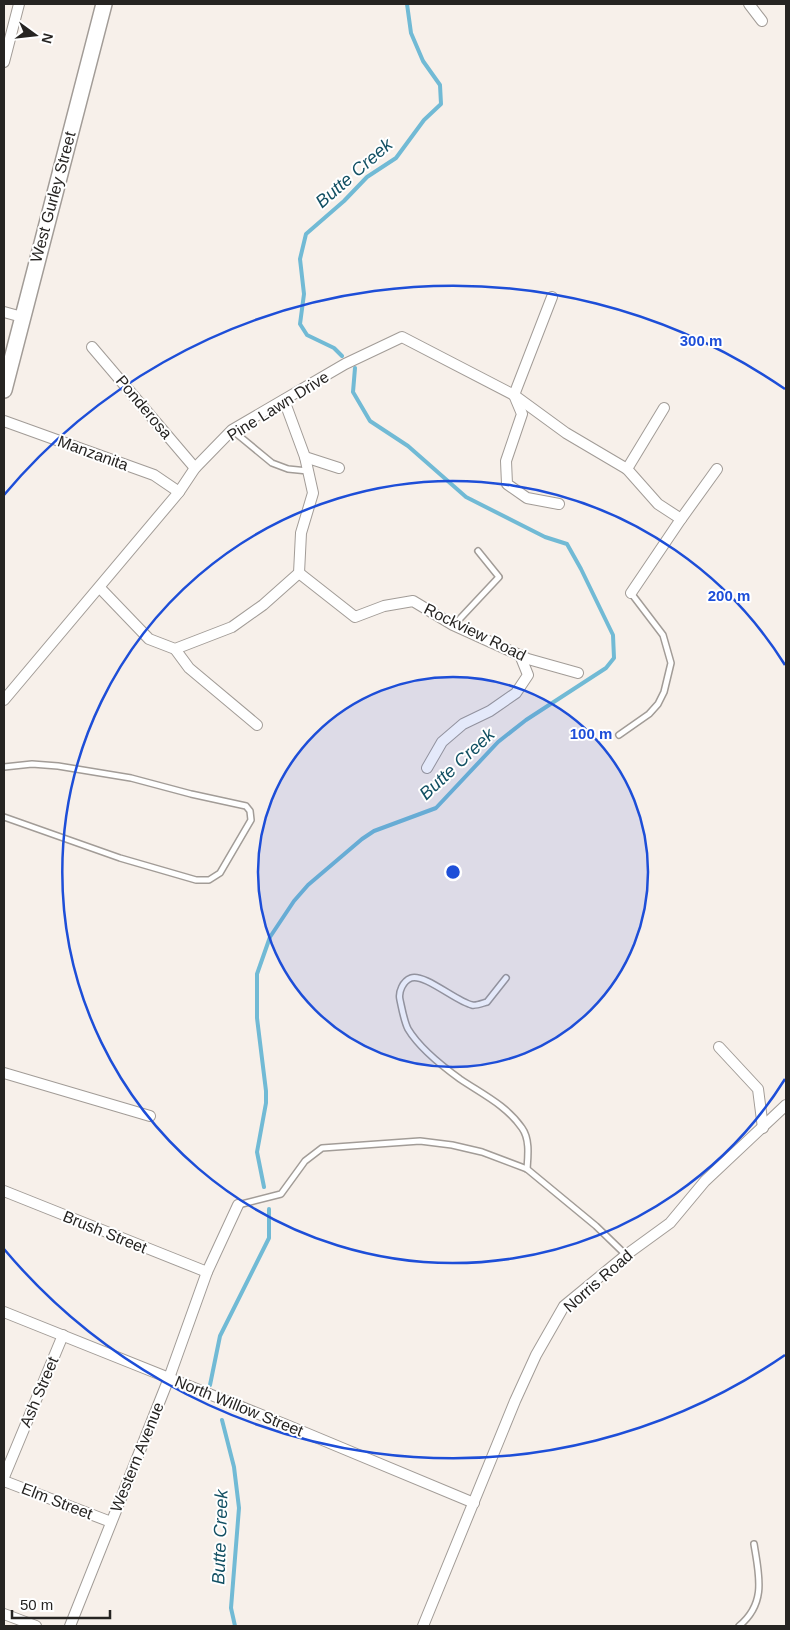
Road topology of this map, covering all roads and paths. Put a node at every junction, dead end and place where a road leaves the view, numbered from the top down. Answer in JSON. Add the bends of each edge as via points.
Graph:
{"nodes":[{"id":1,"x":19,"y":4,"type":"edge"},
{"id":2,"x":104,"y":4,"type":"edge"},
{"id":3,"x":749,"y":4,"type":"edge"},
{"id":4,"x":762,"y":21,"type":"dead end"},
{"id":5,"x":4,"y":62,"type":"edge"},
{"id":6,"x":552,"y":297,"type":"dead end"},
{"id":7,"x":4,"y":312,"type":"edge"},
{"id":8,"x":22,"y":317,"type":"junction"},
{"id":9,"x":92,"y":347,"type":"dead end"},
{"id":10,"x":4,"y":390,"type":"edge"},
{"id":11,"x":514,"y":395,"type":"junction"},
{"id":12,"x":284,"y":400,"type":"junction"},
{"id":13,"x":664,"y":408,"type":"dead end"},
{"id":14,"x":4,"y":421,"type":"edge"},
{"id":15,"x":232,"y":430,"type":"junction"},
{"id":16,"x":306,"y":457,"type":"junction"},
{"id":17,"x":196,"y":468,"type":"junction"},
{"id":18,"x":339,"y":468,"type":"dead end"},
{"id":19,"x":717,"y":468,"type":"dead end"},
{"id":20,"x":627,"y":469,"type":"junction"},
{"id":21,"x":308,"y":471,"type":"junction"},
{"id":22,"x":180,"y":492,"type":"junction"},
{"id":23,"x":559,"y":504,"type":"dead end"},
{"id":24,"x":681,"y":519,"type":"junction"},
{"id":25,"x":478,"y":551,"type":"dead end"},
{"id":26,"x":298,"y":573,"type":"junction"},
{"id":27,"x":100,"y":588,"type":"junction"},
{"id":28,"x":631,"y":593,"type":"joint"},
{"id":29,"x":453,"y":625,"type":"junction"},
{"id":30,"x":175,"y":649,"type":"junction"},
{"id":31,"x":520,"y":656,"type":"junction"},
{"id":32,"x":578,"y":673,"type":"dead end"},
{"id":33,"x":4,"y":700,"type":"edge"},
{"id":34,"x":257,"y":725,"type":"dead end"},
{"id":35,"x":619,"y":735,"type":"dead end"},
{"id":36,"x":4,"y":767,"type":"edge"},
{"id":37,"x":427,"y":768,"type":"dead end"},
{"id":38,"x":4,"y":817,"type":"edge"},
{"id":39,"x":506,"y":978,"type":"dead end"},
{"id":40,"x":719,"y":1047,"type":"dead end"},
{"id":41,"x":4,"y":1073,"type":"edge"},
{"id":42,"x":786,"y":1105,"type":"edge"},
{"id":43,"x":150,"y":1116,"type":"dead end"},
{"id":44,"x":763,"y":1128,"type":"junction"},
{"id":45,"x":527,"y":1168,"type":"junction"},
{"id":46,"x":4,"y":1191,"type":"edge"},
{"id":47,"x":238,"y":1205,"type":"joint"},
{"id":48,"x":626,"y":1255,"type":"junction"},
{"id":49,"x":207,"y":1272,"type":"junction"},
{"id":50,"x":4,"y":1312,"type":"edge"},
{"id":51,"x":63,"y":1335,"type":"junction"},
{"id":52,"x":169,"y":1378,"type":"junction"},
{"id":53,"x":4,"y":1477,"type":"edge"},
{"id":54,"x":4,"y":1481,"type":"edge"},
{"id":55,"x":474,"y":1503,"type":"junction"},
{"id":56,"x":111,"y":1522,"type":"junction"},
{"id":57,"x":754,"y":1544,"type":"dead end"},
{"id":58,"x":4,"y":1614,"type":"edge"},
{"id":59,"x":36,"y":1626,"type":"edge"},
{"id":60,"x":70,"y":1626,"type":"edge"},
{"id":61,"x":423,"y":1626,"type":"edge"},
{"id":62,"x":739,"y":1626,"type":"edge"}],
"edges":[{"from":1,"to":5,"type":"street"},
{"from":2,"to":8,"type":"main road","name":"West Gurley Street"},
{"from":3,"to":4,"type":"street"},
{"from":6,"to":11,"type":"street"},
{"from":7,"to":8,"type":"street"},
{"from":8,"to":10,"type":"main road","name":"West Gurley Street"},
{"from":9,"to":17,"type":"street","name":"Ponderosa"},
{"from":11,"to":12,"type":"street","name":"Pine Lawn Drive","via":[[402,337],[345,364]]},
{"from":11,"to":20,"type":"street","name":"Pine Lawn Drive","via":[[566,433]]},
{"from":11,"to":23,"type":"street","via":[[522,414],[506,461],[507,484],[527,498]]},
{"from":12,"to":15,"type":"street","name":"Pine Lawn Drive"},
{"from":12,"to":16,"type":"street"},
{"from":13,"to":20,"type":"street"},
{"from":14,"to":22,"type":"street","name":"Manzanita","via":[[154,475]]},
{"from":15,"to":17,"type":"street","name":"Pine Lawn Drive"},
{"from":15,"to":21,"type":"lane","via":[[272,463]]},
{"from":16,"to":18,"type":"street"},
{"from":16,"to":21,"type":"street"},
{"from":17,"to":22,"type":"street","name":"Pine Lawn Drive"},
{"from":19,"to":24,"type":"street"},
{"from":20,"to":24,"type":"street","name":"Pine Lawn Drive","via":[[658,504]]},
{"from":21,"to":26,"type":"street","via":[[313,493],[301,533]]},
{"from":22,"to":27,"type":"street","name":"Pine Lawn Drive"},
{"from":24,"to":28,"type":"street"},
{"from":25,"to":29,"type":"lane","via":[[499,577]]},
{"from":26,"to":29,"type":"street","name":"Rockview Road","via":[[355,618],[384,606],[413,601]]},
{"from":26,"to":30,"type":"street","via":[[263,605],[232,627]]},
{"from":27,"to":30,"type":"street","via":[[149,639]]},
{"from":27,"to":33,"type":"street","name":"Pine Lawn Drive"},
{"from":28,"to":35,"type":"lane","via":[[663,635],[671,662],[658,704]]},
{"from":29,"to":31,"type":"street","name":"Rockview Road"},
{"from":30,"to":34,"type":"street","via":[[188,668]]},
{"from":31,"to":32,"type":"street","name":"Rockview Road"},
{"from":31,"to":37,"type":"street","via":[[528,676],[516,693],[463,724],[442,742]]},
{"from":36,"to":38,"type":"lane","via":[[58,766],[131,778],[246,806],[251,820],[220,873],[210,880],[196,880],[120,858]]},
{"from":39,"to":45,"type":"lane","via":[[487,1002],[473,1005],[415,977],[409,978],[402,986],[399,996],[408,1028],[420,1044],[459,1078],[508,1111],[524,1130],[528,1146]]},
{"from":40,"to":44,"type":"street","via":[[758,1089]]},
{"from":41,"to":43,"type":"street"},
{"from":42,"to":44,"type":"street","name":"Norris Road"},
{"from":44,"to":48,"type":"street","name":"Norris Road","via":[[704,1181],[670,1223]]},
{"from":45,"to":47,"type":"lane","via":[[482,1152],[420,1141],[322,1148],[305,1160],[281,1194]]},
{"from":45,"to":48,"type":"lane"},
{"from":46,"to":49,"type":"street","name":"Brush Street"},
{"from":47,"to":49,"type":"street","name":"Western Avenue"},
{"from":48,"to":55,"type":"street","name":"Norris Road","via":[[564,1306],[532,1362]]},
{"from":49,"to":52,"type":"street","name":"Western Avenue"},
{"from":50,"to":51,"type":"street","name":"North Willow Street"},
{"from":51,"to":52,"type":"street","name":"North Willow Street"},
{"from":51,"to":53,"type":"street","name":"Ash Street"},
{"from":52,"to":55,"type":"street","name":"North Willow Street"},
{"from":52,"to":56,"type":"street","name":"Western Avenue"},
{"from":54,"to":56,"type":"street","name":"Elm Street"},
{"from":55,"to":61,"type":"street","name":"Norris Road"},
{"from":56,"to":60,"type":"street","name":"Western Avenue"},
{"from":57,"to":62,"type":"lane","via":[[760,1581],[757,1601],[750,1617]]},
{"from":58,"to":59,"type":"street"}]}
